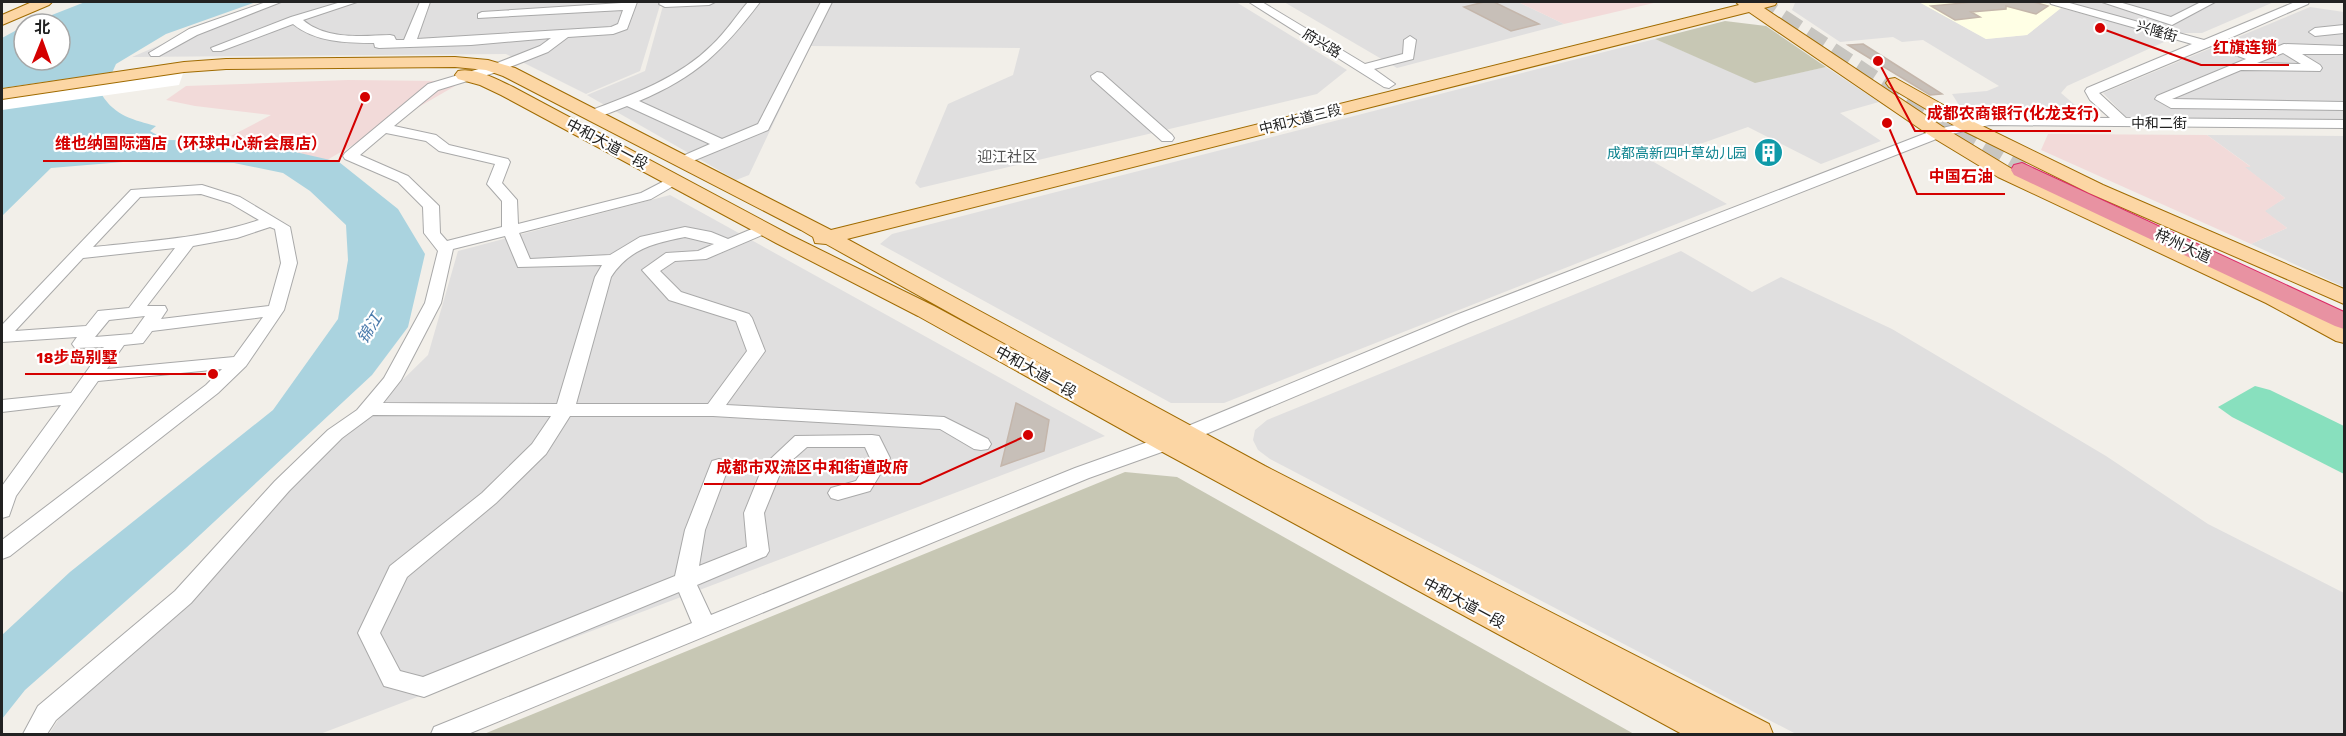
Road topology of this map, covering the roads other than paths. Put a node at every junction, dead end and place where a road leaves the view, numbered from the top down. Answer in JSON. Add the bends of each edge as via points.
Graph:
{"nodes":[{"id":1,"x":29,"y":2,"type":"edge"},
{"id":2,"x":44,"y":2,"type":"edge"},
{"id":3,"x":275,"y":2,"type":"edge"},
{"id":4,"x":351,"y":2,"type":"edge"},
{"id":5,"x":425,"y":2,"type":"edge"},
{"id":6,"x":486,"y":2,"type":"edge"},
{"id":7,"x":709,"y":2,"type":"edge"},
{"id":8,"x":754,"y":2,"type":"edge"},
{"id":9,"x":827,"y":2,"type":"edge"},
{"id":10,"x":1255,"y":2,"type":"edge"},
{"id":11,"x":1728,"y":2,"type":"edge"},
{"id":12,"x":1771,"y":2,"type":"edge"},
{"id":13,"x":2055,"y":2,"type":"edge"},
{"id":14,"x":2108,"y":2,"type":"edge"},
{"id":15,"x":2209,"y":2,"type":"edge"},
{"id":16,"x":2304,"y":2,"type":"edge"},
{"id":17,"x":631,"y":4,"type":"edge"},
{"id":18,"x":665,"y":4,"type":"dead end"},
{"id":19,"x":1747,"y":4,"type":"edge"},
{"id":20,"x":2,"y":13,"type":"edge"},
{"id":21,"x":482,"y":16,"type":"junction"},
{"id":22,"x":295,"y":19,"type":"junction"},
{"id":23,"x":2,"y":20,"type":"edge"},
{"id":24,"x":2344,"y":29,"type":"edge"},
{"id":25,"x":2315,"y":32,"type":"dead end"},
{"id":26,"x":566,"y":33,"type":"junction"},
{"id":27,"x":1410,"y":40,"type":"dead end"},
{"id":28,"x":408,"y":41,"type":"junction"},
{"id":29,"x":471,"y":41,"type":"junction"},
{"id":30,"x":381,"y":42,"type":"junction"},
{"id":31,"x":2207,"y":43,"type":"junction"},
{"id":32,"x":217,"y":48,"type":"dead end"},
{"id":33,"x":2288,"y":50,"type":"junction"},
{"id":34,"x":2344,"y":51,"type":"edge"},
{"id":35,"x":155,"y":53,"type":"dead end"},
{"id":36,"x":2257,"y":59,"type":"junction"},
{"id":37,"x":352,"y":67,"type":"junction"},
{"id":38,"x":2238,"y":67,"type":"junction"},
{"id":39,"x":496,"y":68,"type":"junction"},
{"id":40,"x":1364,"y":68,"type":"junction"},
{"id":41,"x":181,"y":73,"type":"junction"},
{"id":42,"x":469,"y":75,"type":"junction"},
{"id":43,"x":1097,"y":76,"type":"dead end"},
{"id":44,"x":1389,"y":84,"type":"junction"},
{"id":45,"x":2,"y":94,"type":"edge"},
{"id":46,"x":628,"y":101,"type":"junction"},
{"id":47,"x":2,"y":104,"type":"edge"},
{"id":48,"x":2344,"y":106,"type":"edge"},
{"id":49,"x":594,"y":114,"type":"junction"},
{"id":50,"x":2123,"y":123,"type":"junction"},
{"id":51,"x":2344,"y":124,"type":"edge"},
{"id":52,"x":382,"y":128,"type":"junction"},
{"id":53,"x":1974,"y":129,"type":"junction"},
{"id":54,"x":2344,"y":131,"type":"edge"},
{"id":55,"x":1945,"y":136,"type":"junction"},
{"id":56,"x":1167,"y":138,"type":"junction"},
{"id":57,"x":721,"y":144,"type":"junction"},
{"id":58,"x":683,"y":161,"type":"junction"},
{"id":59,"x":675,"y":181,"type":"junction"},
{"id":60,"x":272,"y":221,"type":"junction"},
{"id":61,"x":764,"y":229,"type":"junction"},
{"id":62,"x":510,"y":230,"type":"junction"},
{"id":63,"x":810,"y":236,"type":"junction"},
{"id":64,"x":188,"y":242,"type":"junction"},
{"id":65,"x":727,"y":244,"type":"junction"},
{"id":66,"x":443,"y":247,"type":"junction"},
{"id":67,"x":77,"y":254,"type":"junction"},
{"id":68,"x":614,"y":260,"type":"junction"},
{"id":69,"x":2344,"y":297,"type":"edge"},
{"id":70,"x":2344,"y":309,"type":"edge"},
{"id":71,"x":276,"y":310,"type":"junction"},
{"id":72,"x":134,"y":312,"type":"junction"},
{"id":73,"x":2344,"y":321,"type":"edge"},
{"id":74,"x":147,"y":326,"type":"junction"},
{"id":75,"x":92,"y":331,"type":"junction"},
{"id":76,"x":2344,"y":336,"type":"edge"},
{"id":77,"x":2,"y":337,"type":"edge"},
{"id":78,"x":118,"y":340,"type":"junction"},
{"id":79,"x":240,"y":362,"type":"junction"},
{"id":80,"x":92,"y":376,"type":"junction"},
{"id":81,"x":76,"y":398,"type":"junction"},
{"id":82,"x":2,"y":406,"type":"edge"},
{"id":83,"x":565,"y":408,"type":"junction"},
{"id":84,"x":368,"y":409,"type":"junction"},
{"id":85,"x":713,"y":410,"type":"junction"},
{"id":86,"x":1177,"y":438,"type":"junction"},
{"id":87,"x":981,"y":444,"type":"dead end"},
{"id":88,"x":719,"y":466,"type":"dead end"},
{"id":89,"x":838,"y":493,"type":"dead end"},
{"id":90,"x":3,"y":501,"type":"edge"},
{"id":91,"x":2,"y":551,"type":"edge"},
{"id":92,"x":685,"y":581,"type":"junction"},
{"id":93,"x":705,"y":627,"type":"junction"},
{"id":94,"x":35,"y":735,"type":"edge"},
{"id":95,"x":443,"y":735,"type":"edge"},
{"id":96,"x":1710,"y":735,"type":"edge"},
{"id":97,"x":1757,"y":735,"type":"edge"}],
"edges":[{"from":1,"to":20,"type":"main road"},
{"from":2,"to":23,"type":"main road"},
{"from":3,"to":35,"type":"street","via":[[203,28]]},
{"from":4,"to":22,"type":"street"},
{"from":5,"to":28,"type":"street"},
{"from":6,"to":21,"type":"street"},
{"from":7,"to":18,"type":"street"},
{"from":8,"to":46,"type":"street","via":[[714,50],[678,76]]},
{"from":9,"to":57,"type":"street","via":[[763,127]]},
{"from":10,"to":40,"type":"street","name":"府兴路"},
{"from":11,"to":44,"type":"main road"},
{"from":12,"to":19,"type":"main road","name":"中和大道三段"},
{"from":12,"to":53,"type":"main road","via":[[1920,100]]},
{"from":13,"to":31,"type":"street","name":"兴隆街"},
{"from":14,"to":15,"type":"street","via":[[2172,21]]},
{"from":16,"to":31,"type":"street"},
{"from":17,"to":21,"type":"street"},
{"from":17,"to":26,"type":"street","via":[[623,26],[618,29]]},
{"from":19,"to":55,"type":"main road"},
{"from":19,"to":63,"type":"main road","name":"中和大道三段"},
{"from":21,"to":29,"type":"street"},
{"from":22,"to":30,"type":"street","via":[[317,33]]},
{"from":22,"to":32,"type":"street"},
{"from":24,"to":25,"type":"street"},
{"from":26,"to":29,"type":"street"},
{"from":26,"to":39,"type":"street","via":[[544,49]]},
{"from":27,"to":40,"type":"street","via":[[1409,57]]},
{"from":28,"to":29,"type":"street"},
{"from":28,"to":30,"type":"street"},
{"from":30,"to":37,"type":"street"},
{"from":31,"to":36,"type":"street"},
{"from":31,"to":50,"type":"street","name":"兴隆街","via":[[2092,91]]},
{"from":33,"to":34,"type":"street"},
{"from":33,"to":36,"type":"street","via":[[2284,48]]},
{"from":33,"to":38,"type":"street","via":[[2316,68]]},
{"from":36,"to":38,"type":"street"},
{"from":37,"to":39,"type":"main road","via":[[455,62]]},
{"from":37,"to":41,"type":"main road","via":[[264,63]]},
{"from":37,"to":42,"type":"main road","name":"中和大道一段"},
{"from":38,"to":48,"type":"street","via":[[2162,99],[2171,104]]},
{"from":39,"to":42,"type":"street"},
{"from":39,"to":49,"type":"main road"},
{"from":40,"to":44,"type":"street","name":"府兴路"},
{"from":41,"to":45,"type":"main road"},
{"from":41,"to":47,"type":"main road"},
{"from":42,"to":52,"type":"street","via":[[433,87]]},
{"from":42,"to":59,"type":"main road","name":"中和大道一段","via":[[507,91]]},
{"from":43,"to":56,"type":"street"},
{"from":44,"to":56,"type":"main road"},
{"from":46,"to":49,"type":"street"},
{"from":46,"to":57,"type":"street"},
{"from":49,"to":58,"type":"main road"},
{"from":50,"to":51,"type":"street","name":"中和二街"},
{"from":50,"to":53,"type":"street","name":"中和二街","via":[[1989,121]]},
{"from":52,"to":62,"type":"street","via":[[431,138],[444,148],[502,162],[494,184],[509,200]]},
{"from":52,"to":66,"type":"street","via":[[350,156],[404,179],[431,206],[432,233]]},
{"from":53,"to":54,"type":"street","name":"中和二街"},
{"from":53,"to":55,"type":"street","name":"中和二街"},
{"from":53,"to":69,"type":"main road","via":[[2096,189]]},
{"from":55,"to":76,"type":"main road","via":[[2005,173],[2274,298]]},
{"from":55,"to":86,"type":"street","name":"中和二街","via":[[1462,319]]},
{"from":56,"to":63,"type":"main road"},
{"from":57,"to":58,"type":"street"},
{"from":58,"to":63,"type":"main road"},
{"from":59,"to":61,"type":"main road","name":"中和大道一段"},
{"from":59,"to":62,"type":"street","via":[[646,196]]},
{"from":60,"to":64,"type":"street","via":[[237,233]]},
{"from":60,"to":67,"type":"street","via":[[235,200],[201,189],[136,193]]},
{"from":60,"to":71,"type":"street","via":[[282,227],[289,263]]},
{"from":61,"to":63,"type":"main road","name":"中和大道一段"},
{"from":61,"to":65,"type":"street"},
{"from":62,"to":66,"type":"street"},
{"from":62,"to":68,"type":"street","via":[[524,264]]},
{"from":63,"to":86,"type":"main road","name":"中和大道一段"},
{"from":63,"to":86,"type":"main road","name":"中和大道一段","via":[[926,310]]},
{"from":64,"to":67,"type":"street"},
{"from":64,"to":72,"type":"street"},
{"from":65,"to":68,"type":"street","via":[[685,232],[646,240]]},
{"from":65,"to":85,"type":"street","via":[[700,256],[672,256],[650,270],[675,296],[743,318],[756,351]]},
{"from":66,"to":84,"type":"street","via":[[446,250],[433,303],[392,380]]},
{"from":67,"to":77,"type":"street"},
{"from":68,"to":83,"type":"street","via":[[603,277]]},
{"from":70,"to":73,"type":"highway","name":"梓州大道","via":[[2286,280],[2026,168]]},
{"from":71,"to":74,"type":"street"},
{"from":71,"to":79,"type":"street"},
{"from":72,"to":74,"type":"street","via":[[159,310]]},
{"from":72,"to":75,"type":"street","via":[[104,315]]},
{"from":74,"to":78,"type":"street","via":[[137,339]]},
{"from":75,"to":77,"type":"street"},
{"from":75,"to":78,"type":"street","via":[[81,344]]},
{"from":78,"to":80,"type":"street"},
{"from":79,"to":80,"type":"street"},
{"from":79,"to":91,"type":"street","via":[[212,389]]},
{"from":80,"to":81,"type":"street"},
{"from":81,"to":82,"type":"street"},
{"from":81,"to":90,"type":"street"},
{"from":83,"to":84,"type":"street"},
{"from":83,"to":85,"type":"street"},
{"from":83,"to":92,"type":"street","via":[[539,448],[489,498],[398,572],[369,633],[392,679],[424,687]]},
{"from":84,"to":94,"type":"street","via":[[335,434],[282,486],[183,597],[47,713]]},
{"from":85,"to":87,"type":"street","via":[[944,423]]},
{"from":86,"to":93,"type":"street","name":"中和二街"},
{"from":86,"to":96,"type":"main road","name":"中和大道一段"},
{"from":86,"to":97,"type":"main road","name":"中和大道一段","via":[[1256,472]]},
{"from":88,"to":92,"type":"street","via":[[694,531]]},
{"from":89,"to":92,"type":"street","via":[[863,486],[880,458],[872,441],[802,441],[773,466],[754,513],[758,551]]},
{"from":92,"to":93,"type":"street"},
{"from":93,"to":95,"type":"street","name":"中和二街"}]}
